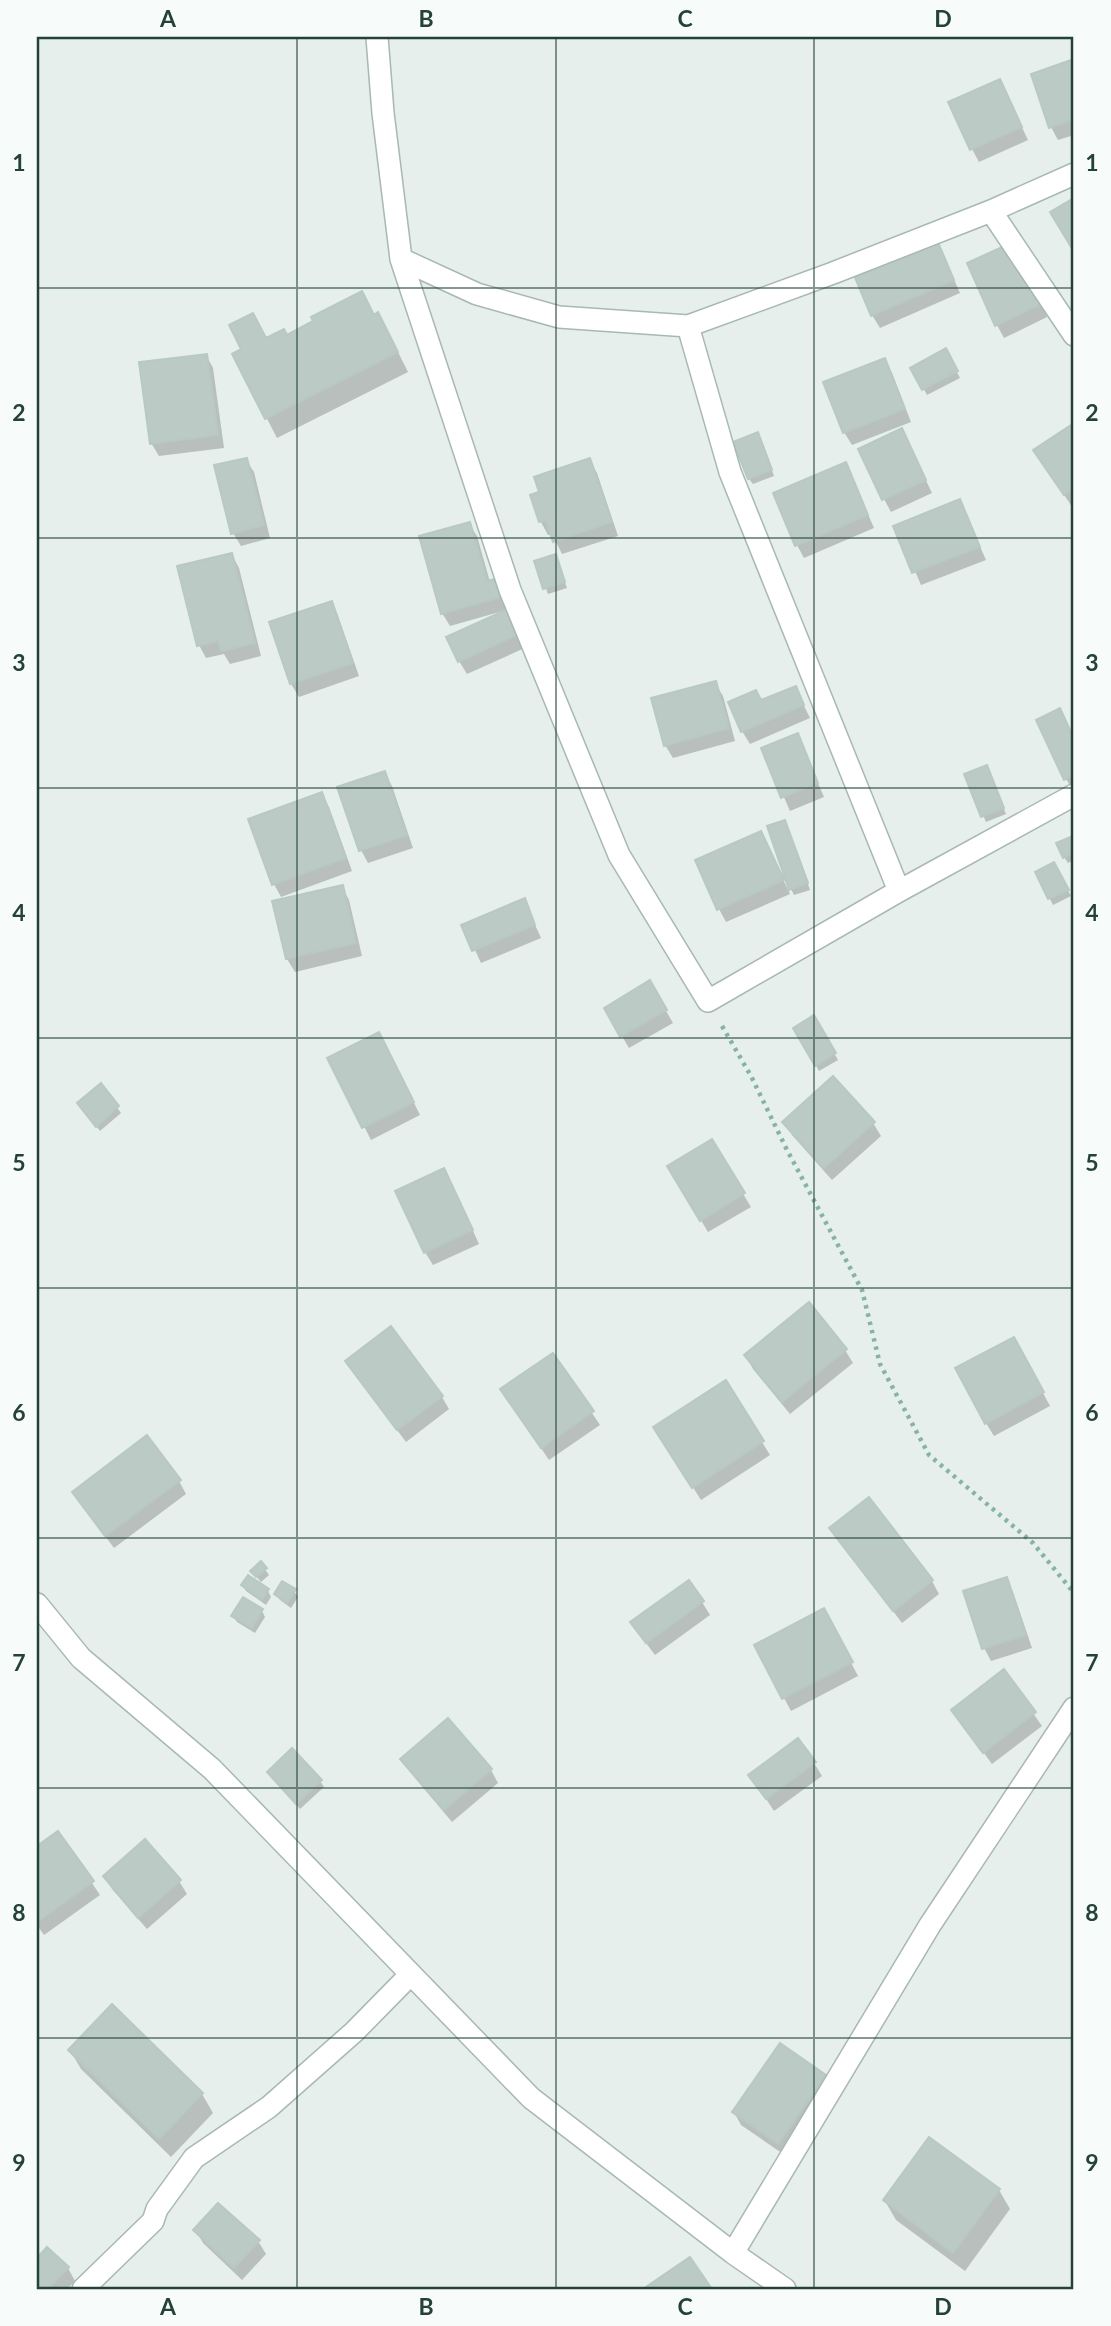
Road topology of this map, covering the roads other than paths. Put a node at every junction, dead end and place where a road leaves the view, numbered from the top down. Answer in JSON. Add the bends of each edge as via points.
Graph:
{"nodes":[{"id":1,"x":377,"y":37,"type":"edge"},
{"id":2,"x":1074,"y":174,"type":"edge"},
{"id":3,"x":991,"y":211,"type":"junction"},
{"id":4,"x":401,"y":258,"type":"junction"},
{"id":5,"x":688,"y":327,"type":"junction"},
{"id":6,"x":1074,"y":335,"type":"edge"},
{"id":7,"x":1074,"y":795,"type":"edge"},
{"id":8,"x":899,"y":891,"type":"junction"},
{"id":9,"x":37,"y":1604,"type":"edge"},
{"id":10,"x":1074,"y":1709,"type":"edge"},
{"id":11,"x":411,"y":1974,"type":"junction"},
{"id":12,"x":733,"y":2253,"type":"junction"},
{"id":13,"x":83,"y":2289,"type":"edge"},
{"id":14,"x":785,"y":2289,"type":"edge"}],
"edges":[{"from":1,"to":4,"type":"street"},
{"from":2,"to":3,"type":"street"},
{"from":3,"to":5,"type":"street"},
{"from":3,"to":6,"type":"street"},
{"from":4,"to":5,"type":"street","via":[[477,294],[559,317]]},
{"from":4,"to":8,"type":"street","via":[[510,590],[619,855],[708,1001]]},
{"from":5,"to":8,"type":"street","via":[[730,472]]},
{"from":7,"to":8,"type":"street"},
{"from":9,"to":11,"type":"street","via":[[81,1658],[212,1769]]},
{"from":10,"to":12,"type":"street","via":[[930,1926]]},
{"from":11,"to":12,"type":"street","via":[[531,2098]]},
{"from":11,"to":13,"type":"street","via":[[269,2107],[194,2158],[153,2221]]},
{"from":12,"to":14,"type":"street"}]}
